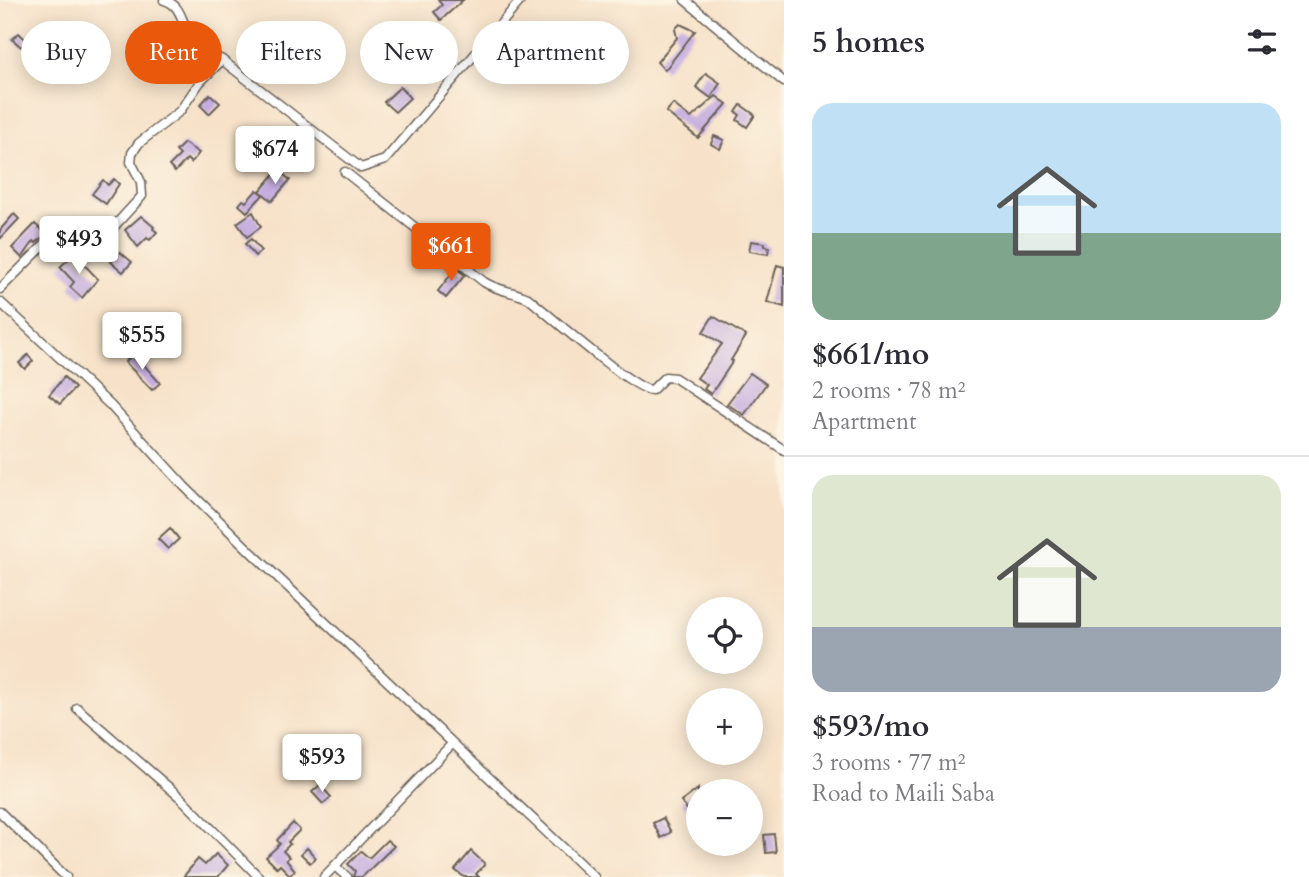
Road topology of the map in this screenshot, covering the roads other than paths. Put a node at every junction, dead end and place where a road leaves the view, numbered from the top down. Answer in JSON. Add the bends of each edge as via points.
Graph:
{"nodes":[{"id":1,"x":164,"y":0,"type":"edge"},
{"id":2,"x":522,"y":0,"type":"edge"},
{"id":3,"x":685,"y":0,"type":"edge"},
{"id":4,"x":184,"y":21,"type":"edge"},
{"id":5,"x":222,"y":61,"type":"edge"},
{"id":6,"x":784,"y":82,"type":"edge"},
{"id":7,"x":199,"y":84,"type":"edge"},
{"id":8,"x":345,"y":172,"type":"dead end"},
{"id":9,"x":0,"y":289,"type":"edge"},
{"id":10,"x":0,"y":302,"type":"edge"},
{"id":11,"x":784,"y":450,"type":"edge"},
{"id":12,"x":77,"y":708,"type":"dead end"},
{"id":13,"x":452,"y":744,"type":"junction"},
{"id":14,"x":0,"y":812,"type":"edge"},
{"id":15,"x":335,"y":866,"type":"junction"},
{"id":16,"x":66,"y":877,"type":"edge"},
{"id":17,"x":259,"y":877,"type":"edge"},
{"id":18,"x":324,"y":877,"type":"edge"},
{"id":19,"x":347,"y":877,"type":"edge"},
{"id":20,"x":594,"y":877,"type":"edge"}],
"edges":[{"from":1,"to":4,"type":"street","via":[[172,2]]},
{"from":2,"to":5,"type":"street","via":[[385,160],[361,168]]},
{"from":3,"to":6,"type":"street"},
{"from":7,"to":9,"type":"street","via":[[180,111],[132,153],[142,196],[98,244],[84,248],[56,236]]},
{"from":8,"to":11,"type":"street","via":[[484,282],[528,298],[645,390],[652,390],[665,377],[675,378]]},
{"from":10,"to":13,"type":"street"},
{"from":12,"to":17,"type":"street","via":[[181,798]]},
{"from":13,"to":15,"type":"street"},
{"from":13,"to":20,"type":"street"},
{"from":14,"to":16,"type":"street"},
{"from":15,"to":18,"type":"street"},
{"from":15,"to":19,"type":"street"}]}
